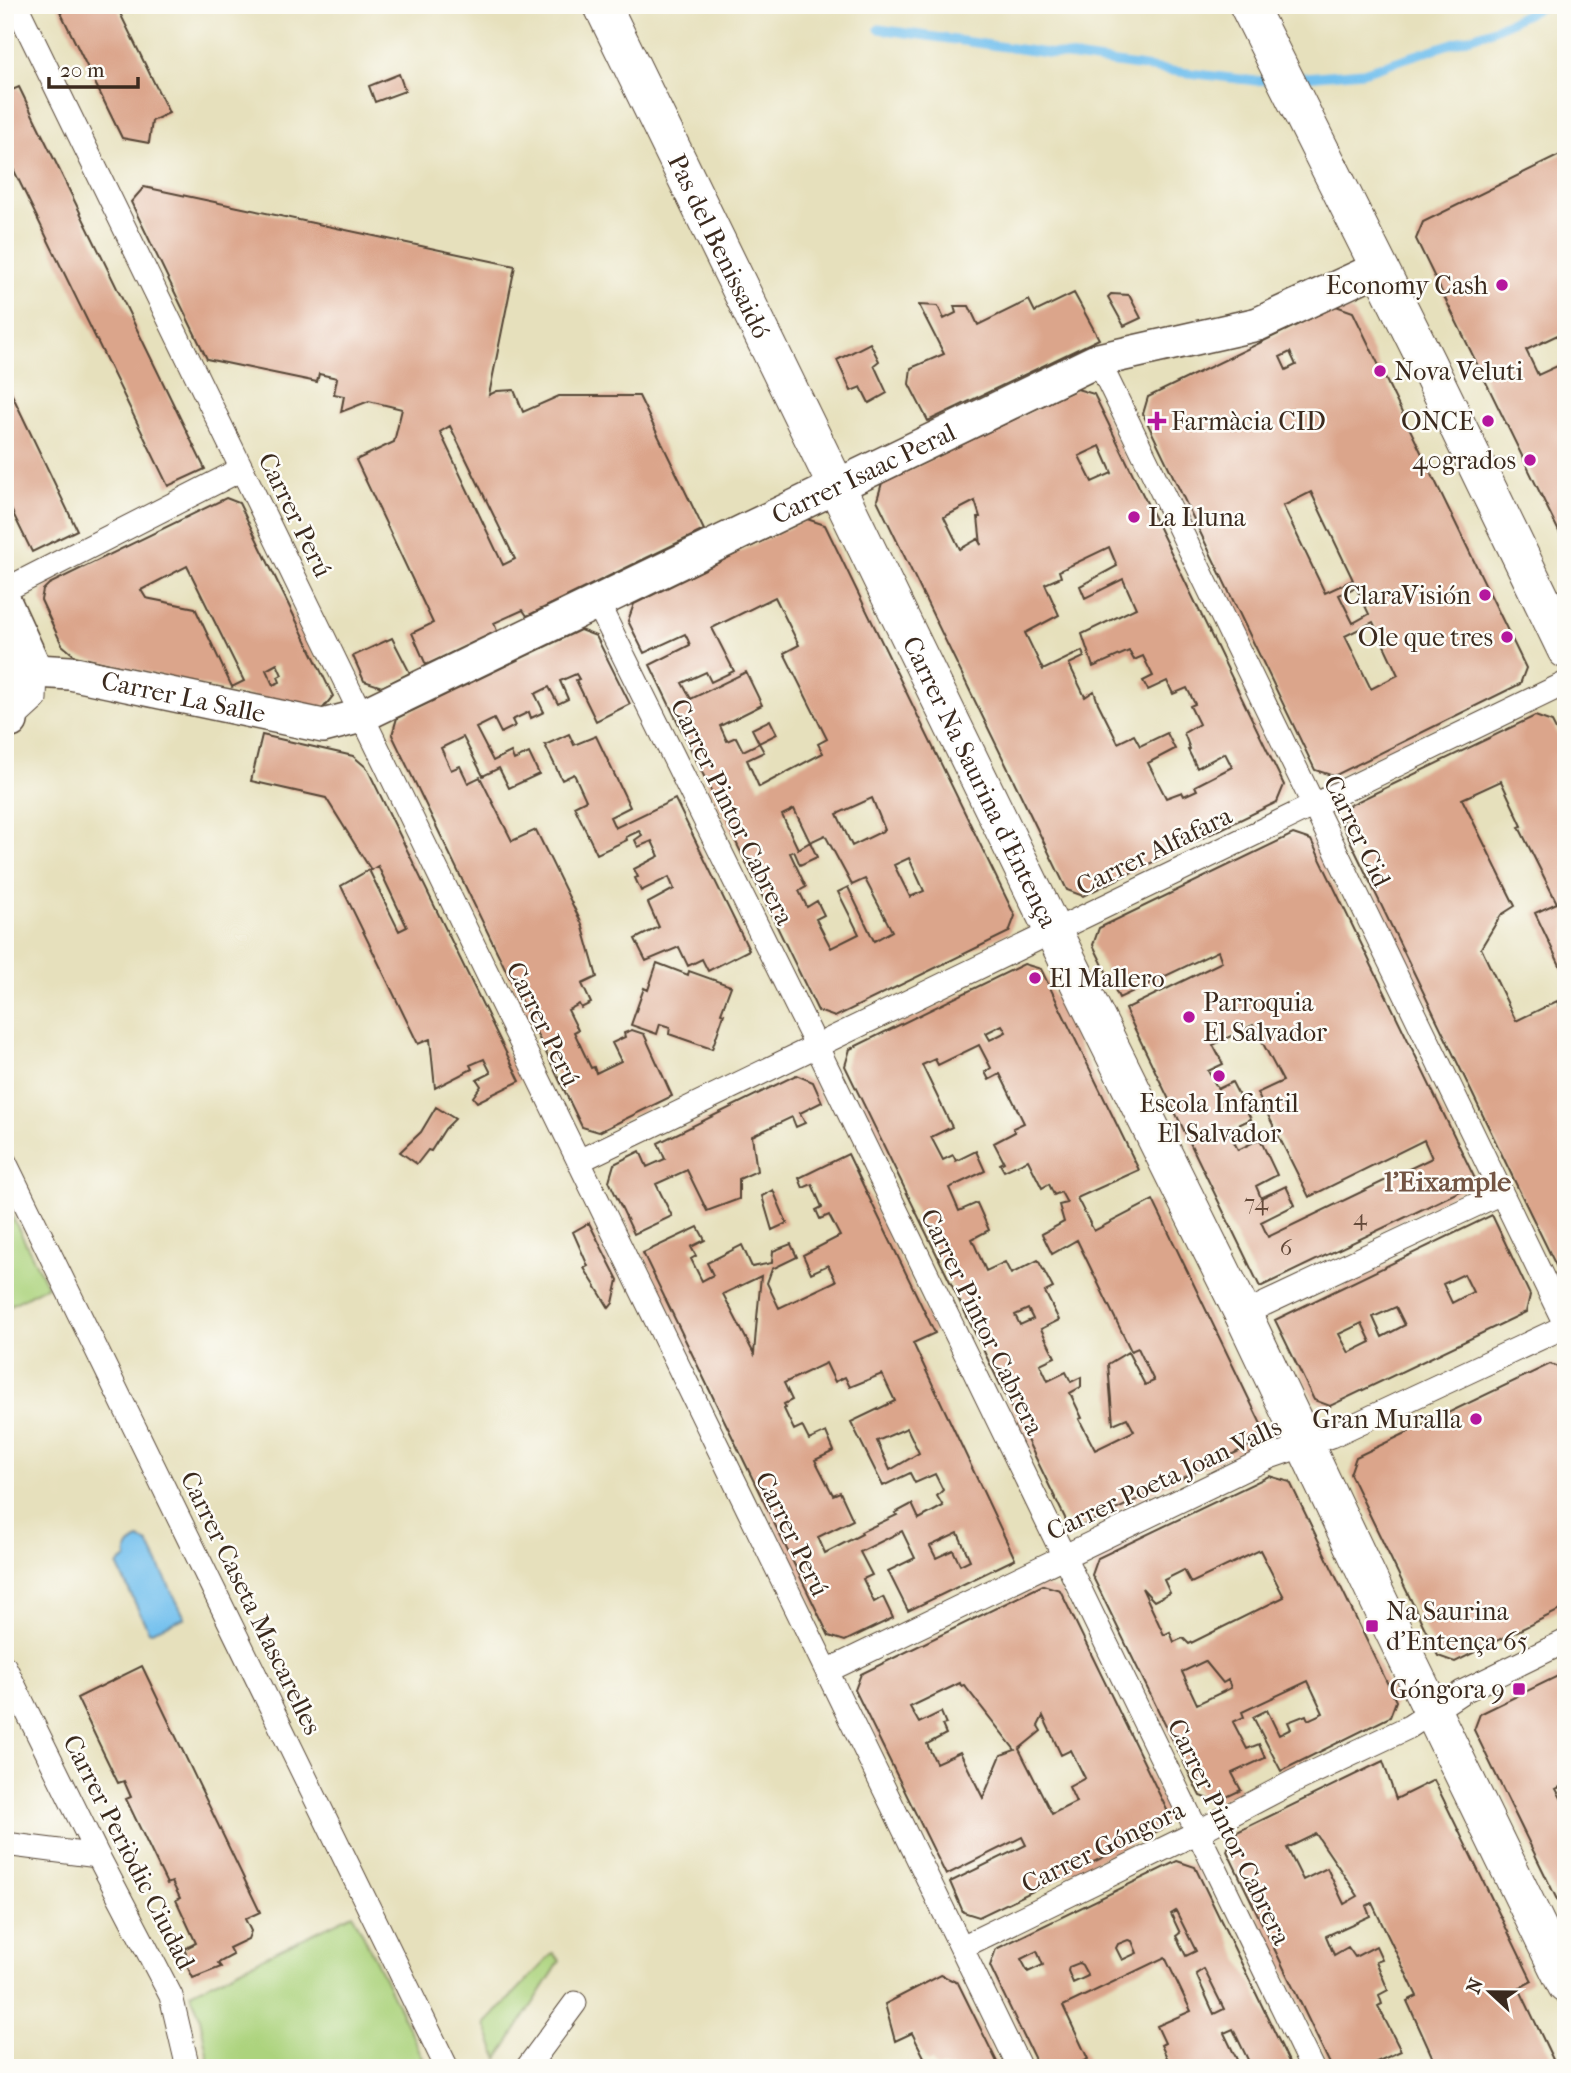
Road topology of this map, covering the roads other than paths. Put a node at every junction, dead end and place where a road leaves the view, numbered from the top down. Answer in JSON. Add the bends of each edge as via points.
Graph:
{"nodes":[{"id":1,"x":16,"y":5,"type":"edge"},
{"id":2,"x":602,"y":5,"type":"edge"},
{"id":3,"x":1248,"y":5,"type":"edge"},
{"id":4,"x":1372,"y":253,"type":"junction"},
{"id":5,"x":1098,"y":360,"type":"junction"},
{"id":6,"x":242,"y":469,"type":"junction"},
{"id":7,"x":836,"y":486,"type":"junction"},
{"id":8,"x":5,"y":590,"type":"edge"},
{"id":9,"x":597,"y":602,"type":"junction"},
{"id":10,"x":5,"y":603,"type":"edge"},
{"id":11,"x":1566,"y":650,"type":"edge"},
{"id":12,"x":16,"y":667,"type":"edge"},
{"id":13,"x":1566,"y":684,"type":"edge"},
{"id":14,"x":360,"y":716,"type":"junction"},
{"id":15,"x":8,"y":727,"type":"edge"},
{"id":16,"x":1313,"y":804,"type":"junction"},
{"id":17,"x":1053,"y":931,"type":"junction"},
{"id":18,"x":816,"y":1045,"type":"junction"},
{"id":19,"x":579,"y":1161,"type":"junction"},
{"id":20,"x":5,"y":1162,"type":"edge"},
{"id":21,"x":1501,"y":1193,"type":"junction"},
{"id":22,"x":1243,"y":1314,"type":"junction"},
{"id":23,"x":1566,"y":1326,"type":"edge"},
{"id":24,"x":1306,"y":1445,"type":"junction"},
{"id":25,"x":1064,"y":1555,"type":"junction"},
{"id":26,"x":1566,"y":1641,"type":"edge"},
{"id":27,"x":5,"y":1667,"type":"edge"},
{"id":28,"x":827,"y":1671,"type":"junction"},
{"id":29,"x":1434,"y":1710,"type":"junction"},
{"id":30,"x":1198,"y":1832,"type":"junction"},
{"id":31,"x":5,"y":1844,"type":"edge"},
{"id":32,"x":98,"y":1856,"type":"junction"},
{"id":33,"x":962,"y":1947,"type":"junction"},
{"id":34,"x":1566,"y":1985,"type":"edge"},
{"id":35,"x":575,"y":2003,"type":"dead end"},
{"id":36,"x":188,"y":2068,"type":"edge"},
{"id":37,"x":447,"y":2068,"type":"edge"},
{"id":38,"x":527,"y":2068,"type":"edge"},
{"id":39,"x":1020,"y":2068,"type":"edge"},
{"id":40,"x":1312,"y":2068,"type":"edge"}],
"edges":[{"from":1,"to":6,"type":"street","name":"Carrer Perú"},
{"from":2,"to":7,"type":"main road","name":"Pas del Benissaidó"},
{"from":3,"to":4,"type":"main road"},
{"from":4,"to":5,"type":"street","name":"Carrer Isaac Peral","via":[[1258,324]]},
{"from":4,"to":11,"type":"main road"},
{"from":5,"to":7,"type":"street","name":"Carrer Isaac Peral"},
{"from":5,"to":16,"type":"street","name":"Carrer Cid"},
{"from":6,"to":8,"type":"street"},
{"from":6,"to":14,"type":"street","name":"Carrer Perú"},
{"from":7,"to":9,"type":"street","name":"Carrer Isaac Peral"},
{"from":7,"to":17,"type":"main road","name":"Carrer Na Saurina d'Entença"},
{"from":9,"to":14,"type":"street","name":"Carrer Isaac Peral"},
{"from":9,"to":18,"type":"street","name":"Carrer Pintor Cabrera"},
{"from":10,"to":12,"type":"street"},
{"from":12,"to":14,"type":"street","name":"Carrer La Salle","via":[[71,673],[323,726]]},
{"from":12,"to":15,"type":"street"},
{"from":13,"to":16,"type":"street","name":"Carrer Alfafara"},
{"from":14,"to":19,"type":"street","name":"Carrer Perú"},
{"from":16,"to":17,"type":"street","name":"Carrer Alfafara"},
{"from":16,"to":21,"type":"street","name":"Carrer Cid"},
{"from":17,"to":18,"type":"street","name":"Carrer Alfafara"},
{"from":17,"to":22,"type":"main road","name":"Carrer Na Saurina d'Entença"},
{"from":18,"to":19,"type":"street","name":"Carrer Alfafara"},
{"from":18,"to":25,"type":"street","name":"Carrer Pintor Cabrera"},
{"from":19,"to":28,"type":"street","name":"Carrer Perú"},
{"from":20,"to":37,"type":"street","name":"Carrer Caseta Mascarelles"},
{"from":21,"to":22,"type":"street"},
{"from":21,"to":23,"type":"street","name":"Carrer Cid"},
{"from":22,"to":24,"type":"main road","name":"Carrer Na Saurina d'Entença"},
{"from":23,"to":24,"type":"street","name":"Carrer Poeta Joan Valls"},
{"from":24,"to":25,"type":"street","name":"Carrer Poeta Joan Valls","via":[[1270,1457]]},
{"from":24,"to":29,"type":"main road","name":"Carrer Na Saurina d'Entença"},
{"from":25,"to":28,"type":"street","name":"Carrer Poeta Joan Valls"},
{"from":25,"to":30,"type":"street","name":"Carrer Pintor Cabrera"},
{"from":26,"to":29,"type":"street","name":"Carrer Góngora"},
{"from":27,"to":32,"type":"street","name":"Carrer Periòdic Ciudad"},
{"from":28,"to":33,"type":"street","name":"Carrer Perú"},
{"from":29,"to":30,"type":"street","name":"Carrer Góngora","via":[[1409,1727]]},
{"from":29,"to":34,"type":"main road","name":"Carrer Na Saurina d'Entença"},
{"from":30,"to":33,"type":"street","name":"Carrer Góngora"},
{"from":30,"to":40,"type":"street","name":"Carrer Pintor Cabrera"},
{"from":31,"to":32,"type":"street"},
{"from":32,"to":36,"type":"street","name":"Carrer Periòdic Ciudad","via":[[171,1996]]},
{"from":33,"to":39,"type":"street","name":"Carrer Perú"},
{"from":35,"to":38,"type":"street"}]}
